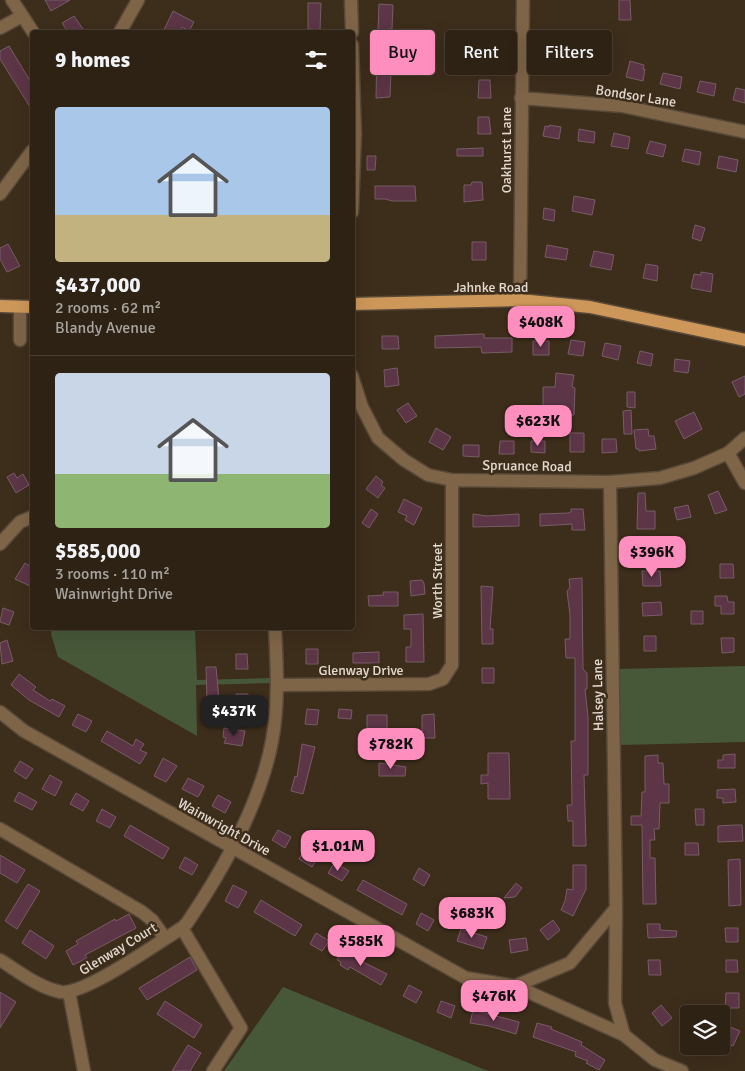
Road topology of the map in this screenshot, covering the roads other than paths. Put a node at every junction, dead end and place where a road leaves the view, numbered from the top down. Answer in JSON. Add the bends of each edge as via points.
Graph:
{"nodes":[{"id":1,"x":12,"y":0,"type":"edge"},
{"id":2,"x":138,"y":0,"type":"edge"},
{"id":3,"x":351,"y":0,"type":"edge"},
{"id":4,"x":523,"y":0,"type":"edge"},
{"id":5,"x":22,"y":16,"type":"junction"},
{"id":6,"x":0,"y":28,"type":"edge"},
{"id":7,"x":31,"y":30,"type":"edge"},
{"id":8,"x":121,"y":30,"type":"edge"},
{"id":9,"x":352,"y":30,"type":"edge"},
{"id":10,"x":521,"y":98,"type":"junction"},
{"id":11,"x":745,"y":132,"type":"edge"},
{"id":12,"x":30,"y":154,"type":"edge"},
{"id":13,"x":0,"y":194,"type":"edge"},
{"id":14,"x":520,"y":300,"type":"junction"},
{"id":15,"x":355,"y":304,"type":"edge"},
{"id":16,"x":0,"y":306,"type":"edge"},
{"id":17,"x":26,"y":307,"type":"edge"},
{"id":18,"x":20,"y":340,"type":"dead end"},
{"id":19,"x":745,"y":340,"type":"edge"},
{"id":20,"x":355,"y":385,"type":"edge"},
{"id":21,"x":745,"y":438,"type":"edge"},
{"id":22,"x":728,"y":453,"type":"junction"},
{"id":23,"x":452,"y":480,"type":"junction"},
{"id":24,"x":610,"y":482,"type":"junction"},
{"id":25,"x":745,"y":483,"type":"edge"},
{"id":26,"x":30,"y":518,"type":"edge"},
{"id":27,"x":0,"y":544,"type":"edge"},
{"id":28,"x":275,"y":630,"type":"edge"},
{"id":29,"x":443,"y":679,"type":"joint"},
{"id":30,"x":278,"y":685,"type":"junction"},
{"id":31,"x":0,"y":712,"type":"edge"},
{"id":32,"x":0,"y":829,"type":"edge"},
{"id":33,"x":232,"y":848,"type":"junction"},
{"id":34,"x":616,"y":908,"type":"junction"},
{"id":35,"x":182,"y":928,"type":"junction"},
{"id":36,"x":165,"y":938,"type":"junction"},
{"id":37,"x":0,"y":960,"type":"edge"},
{"id":38,"x":514,"y":986,"type":"junction"},
{"id":39,"x":69,"y":992,"type":"junction"},
{"id":40,"x":624,"y":1035,"type":"junction"},
{"id":41,"x":84,"y":1071,"type":"edge"},
{"id":42,"x":214,"y":1071,"type":"edge"},
{"id":43,"x":682,"y":1071,"type":"edge"}],
"edges":[{"from":1,"to":5,"type":"street"},
{"from":2,"to":8,"type":"street"},
{"from":3,"to":9,"type":"street"},
{"from":4,"to":10,"type":"street","name":"Oakhurst Lane"},
{"from":5,"to":6,"type":"street"},
{"from":5,"to":7,"type":"street"},
{"from":10,"to":11,"type":"street","name":"Bondsor Lane","via":[[622,106]]},
{"from":10,"to":14,"type":"street","name":"Oakhurst Lane"},
{"from":12,"to":13,"type":"street"},
{"from":14,"to":15,"type":"main road","name":"Jahnke Road"},
{"from":14,"to":19,"type":"main road","name":"Jahnke Road","via":[[590,307]]},
{"from":16,"to":17,"type":"main road"},
{"from":17,"to":18,"type":"street"},
{"from":20,"to":23,"type":"street","name":"Spruance Road","via":[[378,438],[428,475]]},
{"from":21,"to":22,"type":"street","name":"Spruance Road"},
{"from":22,"to":24,"type":"street","name":"Spruance Road","via":[[660,478]]},
{"from":22,"to":25,"type":"street"},
{"from":23,"to":24,"type":"street","name":"Spruance Road"},
{"from":23,"to":29,"type":"street","name":"Worth Street","via":[[452,664]]},
{"from":24,"to":34,"type":"street","name":"Halsey Lane"},
{"from":26,"to":27,"type":"street","via":[[20,522]]},
{"from":28,"to":30,"type":"street"},
{"from":29,"to":30,"type":"street","name":"Glenway Drive","via":[[430,684]]},
{"from":30,"to":33,"type":"street","via":[[264,777]]},
{"from":31,"to":33,"type":"street","name":"Wainwright Drive","via":[[24,731]]},
{"from":32,"to":36,"type":"street","via":[[142,912]]},
{"from":33,"to":35,"type":"street"},
{"from":33,"to":38,"type":"street","name":"Wainwright Drive","via":[[466,978]]},
{"from":34,"to":38,"type":"street","via":[[570,963]]},
{"from":34,"to":40,"type":"street","name":"Halsey Lane","via":[[615,1003]]},
{"from":35,"to":36,"type":"street","name":"Glenway Court"},
{"from":35,"to":42,"type":"street","via":[[241,1028]]},
{"from":36,"to":39,"type":"street","name":"Glenway Court","via":[[88,985]]},
{"from":37,"to":39,"type":"street","via":[[52,990]]},
{"from":38,"to":40,"type":"street","name":"Wainwright Drive"},
{"from":39,"to":41,"type":"street"},
{"from":40,"to":43,"type":"street","name":"Wainwright Drive","via":[[655,1060]]}]}
